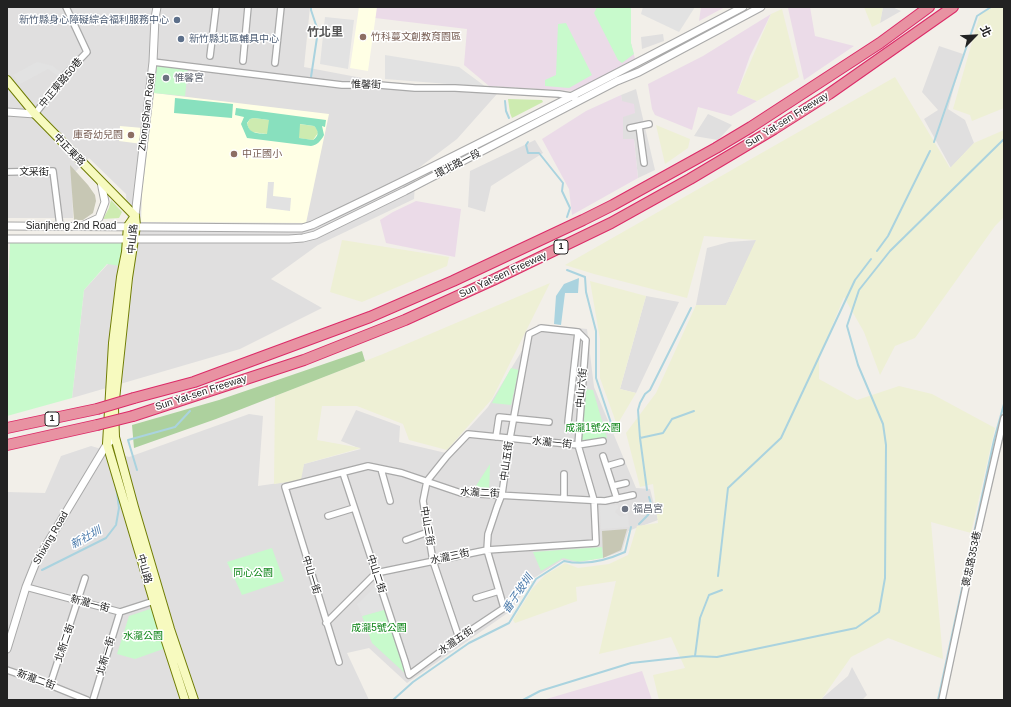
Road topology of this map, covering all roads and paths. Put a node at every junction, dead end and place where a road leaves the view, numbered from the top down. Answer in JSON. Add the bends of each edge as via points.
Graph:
{"nodes":[{"id":1,"x":66,"y":7,"type":"edge"},
{"id":2,"x":157,"y":7,"type":"edge"},
{"id":3,"x":216,"y":7,"type":"edge"},
{"id":4,"x":248,"y":7,"type":"edge"},
{"id":5,"x":281,"y":7,"type":"edge"},
{"id":6,"x":743,"y":7,"type":"edge"},
{"id":7,"x":761,"y":7,"type":"edge"},
{"id":8,"x":929,"y":7,"type":"edge"},
{"id":9,"x":954,"y":7,"type":"edge"},
{"id":10,"x":210,"y":56,"type":"dead end"},
{"id":11,"x":243,"y":61,"type":"dead end"},
{"id":12,"x":153,"y":62,"type":"junction"},
{"id":13,"x":275,"y":63,"type":"dead end"},
{"id":14,"x":7,"y":80,"type":"edge"},
{"id":15,"x":571,"y":96,"type":"junction"},
{"id":16,"x":578,"y":101,"type":"junction"},
{"id":17,"x":7,"y":112,"type":"edge"},
{"id":18,"x":35,"y":114,"type":"junction"},
{"id":19,"x":649,"y":124,"type":"dead end"},
{"id":20,"x":639,"y":126,"type":"junction"},
{"id":21,"x":630,"y":128,"type":"dead end"},
{"id":22,"x":644,"y":163,"type":"dead end"},
{"id":23,"x":7,"y":172,"type":"edge"},
{"id":24,"x":101,"y":182,"type":"junction"},
{"id":25,"x":134,"y":216,"type":"junction"},
{"id":26,"x":7,"y":226,"type":"edge"},
{"id":27,"x":60,"y":226,"type":"junction"},
{"id":28,"x":81,"y":226,"type":"junction"},
{"id":29,"x":132,"y":226,"type":"junction"},
{"id":30,"x":7,"y":239,"type":"edge"},
{"id":31,"x":130,"y":239,"type":"junction"},
{"id":32,"x":578,"y":332,"type":"junction"},
{"id":33,"x":513,"y":418,"type":"junction"},
{"id":34,"x":1004,"y":418,"type":"edge"},
{"id":35,"x":548,"y":422,"type":"dead end"},
{"id":36,"x":568,"y":422,"type":"dead end"},
{"id":37,"x":7,"y":428,"type":"edge"},
{"id":38,"x":115,"y":437,"type":"junction"},
{"id":39,"x":496,"y":437,"type":"junction"},
{"id":40,"x":510,"y":438,"type":"junction"},
{"id":41,"x":603,"y":441,"type":"dead end"},
{"id":42,"x":107,"y":444,"type":"junction"},
{"id":43,"x":7,"y":445,"type":"edge"},
{"id":44,"x":578,"y":445,"type":"junction"},
{"id":45,"x":603,"y":456,"type":"dead end"},
{"id":46,"x":621,"y":462,"type":"dead end"},
{"id":47,"x":607,"y":466,"type":"junction"},
{"id":48,"x":381,"y":469,"type":"junction"},
{"id":49,"x":343,"y":473,"type":"junction"},
{"id":50,"x":564,"y":474,"type":"dead end"},
{"id":51,"x":427,"y":481,"type":"junction"},
{"id":52,"x":626,"y":482,"type":"dead end"},
{"id":53,"x":613,"y":486,"type":"junction"},
{"id":54,"x":285,"y":487,"type":"joint"},
{"id":55,"x":502,"y":494,"type":"junction"},
{"id":56,"x":633,"y":495,"type":"dead end"},
{"id":57,"x":564,"y":498,"type":"junction"},
{"id":58,"x":617,"y":499,"type":"junction"},
{"id":59,"x":594,"y":500,"type":"junction"},
{"id":60,"x":390,"y":501,"type":"dead end"},
{"id":61,"x":354,"y":508,"type":"junction"},
{"id":62,"x":328,"y":516,"type":"dead end"},
{"id":63,"x":428,"y":532,"type":"junction"},
{"id":64,"x":406,"y":540,"type":"dead end"},
{"id":65,"x":596,"y":543,"type":"joint"},
{"id":66,"x":487,"y":550,"type":"junction"},
{"id":67,"x":434,"y":561,"type":"junction"},
{"id":68,"x":376,"y":572,"type":"junction"},
{"id":69,"x":85,"y":578,"type":"dead end"},
{"id":70,"x":26,"y":587,"type":"junction"},
{"id":71,"x":499,"y":591,"type":"junction"},
{"id":72,"x":476,"y":598,"type":"dead end"},
{"id":73,"x":79,"y":601,"type":"junction"},
{"id":74,"x":154,"y":601,"type":"junction"},
{"id":75,"x":504,"y":608,"type":"joint"},
{"id":76,"x":120,"y":612,"type":"junction"},
{"id":77,"x":326,"y":623,"type":"junction"},
{"id":78,"x":459,"y":638,"type":"junction"},
{"id":79,"x":7,"y":649,"type":"edge"},
{"id":80,"x":339,"y":662,"type":"dead end"},
{"id":81,"x":7,"y":670,"type":"edge"},
{"id":82,"x":409,"y":675,"type":"joint"},
{"id":83,"x":50,"y":685,"type":"junction"},
{"id":84,"x":86,"y":700,"type":"edge"},
{"id":85,"x":93,"y":700,"type":"edge"},
{"id":86,"x":185,"y":700,"type":"edge"},
{"id":87,"x":194,"y":700,"type":"edge"},
{"id":88,"x":942,"y":700,"type":"edge"}],
"edges":[{"from":1,"to":18,"type":"street","name":"中正東路50巷","via":[[87,52],[63,76]]},
{"from":2,"to":12,"type":"street","name":"ZhongShan Road"},
{"from":3,"to":10,"type":"street"},
{"from":4,"to":11,"type":"street"},
{"from":5,"to":13,"type":"street"},
{"from":6,"to":15,"type":"street","name":"環北路一段"},
{"from":7,"to":16,"type":"street","name":"環北路一段","via":[[639,72]]},
{"from":8,"to":37,"type":"highway","name":"Sun Yat-sen Freeway","number":"1","bridge":true,"via":[[880,43],[716,148],[589,217],[453,281],[370,317],[194,382],[97,409]]},
{"from":9,"to":43,"type":"highway","name":"Sun Yat-sen Freeway","number":"1","bridge":true,"via":[[829,94],[690,180],[611,223],[493,280],[404,320],[304,360],[132,416]]},
{"from":12,"to":15,"type":"street","name":"惟馨街","via":[[342,85],[455,88]]},
{"from":12,"to":25,"type":"street","name":"ZhongShan Road"},
{"from":14,"to":18,"type":"main road","name":"中正東路"},
{"from":15,"to":16,"type":"street"},
{"from":15,"to":29,"type":"street","name":"環北路一段","via":[[312,226]]},
{"from":16,"to":31,"type":"street","name":"環北路一段","via":[[315,235],[289,239]]},
{"from":17,"to":18,"type":"street"},
{"from":18,"to":24,"type":"main road","name":"中正東路"},
{"from":19,"to":20,"type":"street"},
{"from":20,"to":21,"type":"street"},
{"from":20,"to":22,"type":"street"},
{"from":23,"to":27,"type":"street","name":"文采街","via":[[53,171]]},
{"from":24,"to":25,"type":"main road","name":"中正東路"},
{"from":24,"to":28,"type":"street","via":[[105,202],[99,218]]},
{"from":25,"to":29,"type":"main road","name":"中山路"},
{"from":26,"to":27,"type":"street","name":"Sianjheng 2nd Road"},
{"from":27,"to":28,"type":"street","name":"Sianjheng 2nd Road"},
{"from":28,"to":29,"type":"street","name":"Sianjheng 2nd Road"},
{"from":29,"to":31,"type":"main road","name":"中山路"},
{"from":30,"to":31,"type":"street","name":"Sianjheng 2nd Road"},
{"from":31,"to":38,"type":"main road","name":"中山路","via":[[114,409]]},
{"from":31,"to":42,"type":"main road","name":"中山路","via":[[113,342]]},
{"from":32,"to":33,"type":"street","name":"中山五街","via":[[541,328],[529,334]]},
{"from":32,"to":36,"type":"street"},
{"from":32,"to":44,"type":"street","name":"中山六街","via":[[586,340]]},
{"from":33,"to":35,"type":"street"},
{"from":33,"to":39,"type":"street","via":[[499,417]]},
{"from":33,"to":40,"type":"street","name":"中山五街"},
{"from":34,"to":88,"type":"street","name":"褒忠路353巷"},
{"from":38,"to":42,"type":"street","name":"Shixing Road"},
{"from":38,"to":87,"type":"main road","name":"中山路","via":[[156,584]]},
{"from":39,"to":40,"type":"street","name":"水瀧一街"},
{"from":39,"to":51,"type":"street","name":"水瀧一街","via":[[468,434]]},
{"from":40,"to":44,"type":"street","name":"水瀧一街"},
{"from":40,"to":55,"type":"street","name":"中山五街"},
{"from":41,"to":44,"type":"street","name":"水瀧一街"},
{"from":42,"to":70,"type":"street","name":"Shixing Road","via":[[36,562]]},
{"from":42,"to":74,"type":"main road","name":"中山路"},
{"from":44,"to":59,"type":"street","name":"中山六街"},
{"from":45,"to":47,"type":"street"},
{"from":46,"to":47,"type":"street"},
{"from":47,"to":53,"type":"street"},
{"from":48,"to":49,"type":"street","name":"水瀧二街","via":[[368,466]]},
{"from":48,"to":51,"type":"street","name":"水瀧二街"},
{"from":48,"to":60,"type":"street"},
{"from":49,"to":54,"type":"street","name":"水瀧二街"},
{"from":49,"to":61,"type":"street","name":"中山二街"},
{"from":50,"to":57,"type":"street"},
{"from":51,"to":55,"type":"street","name":"水瀧二街","via":[[461,493]]},
{"from":51,"to":63,"type":"street","name":"中山三街","via":[[423,501]]},
{"from":52,"to":53,"type":"street"},
{"from":53,"to":58,"type":"street"},
{"from":54,"to":77,"type":"street","name":"中山一街"},
{"from":55,"to":57,"type":"street","name":"水瀧二街"},
{"from":55,"to":66,"type":"street","name":"中山五街","via":[[488,534]]},
{"from":56,"to":58,"type":"street","name":"水瀧二街"},
{"from":57,"to":59,"type":"street","name":"水瀧二街"},
{"from":58,"to":59,"type":"street","name":"水瀧二街"},
{"from":59,"to":65,"type":"street","name":"中山六街"},
{"from":61,"to":62,"type":"street"},
{"from":61,"to":68,"type":"street","name":"中山二街"},
{"from":63,"to":64,"type":"street"},
{"from":63,"to":67,"type":"street","name":"中山三街"},
{"from":65,"to":66,"type":"street","name":"水瀧三街"},
{"from":66,"to":67,"type":"street","name":"水瀧三街"},
{"from":66,"to":71,"type":"street","name":"中山五街"},
{"from":67,"to":68,"type":"street","name":"水瀧三街"},
{"from":67,"to":78,"type":"street","name":"中山三街"},
{"from":68,"to":77,"type":"street"},
{"from":68,"to":82,"type":"street","name":"中山二街"},
{"from":69,"to":73,"type":"street","name":"北新二街"},
{"from":70,"to":73,"type":"street","name":"新瀧一街"},
{"from":70,"to":79,"type":"street","name":"Shixing Road"},
{"from":71,"to":72,"type":"street"},
{"from":71,"to":75,"type":"street","name":"中山五街"},
{"from":73,"to":76,"type":"street","name":"新瀧一街"},
{"from":73,"to":83,"type":"street","name":"北新二街"},
{"from":74,"to":76,"type":"street","name":"新瀧一街"},
{"from":74,"to":86,"type":"main road","name":"中山路"},
{"from":75,"to":78,"type":"street","name":"水瀧五街"},
{"from":76,"to":85,"type":"street","name":"北新一街"},
{"from":77,"to":80,"type":"street","name":"中山一街"},
{"from":78,"to":82,"type":"street","name":"水瀧五街"},
{"from":81,"to":83,"type":"street","name":"新瀧二街"},
{"from":83,"to":84,"type":"street","name":"新瀧二街"}]}
